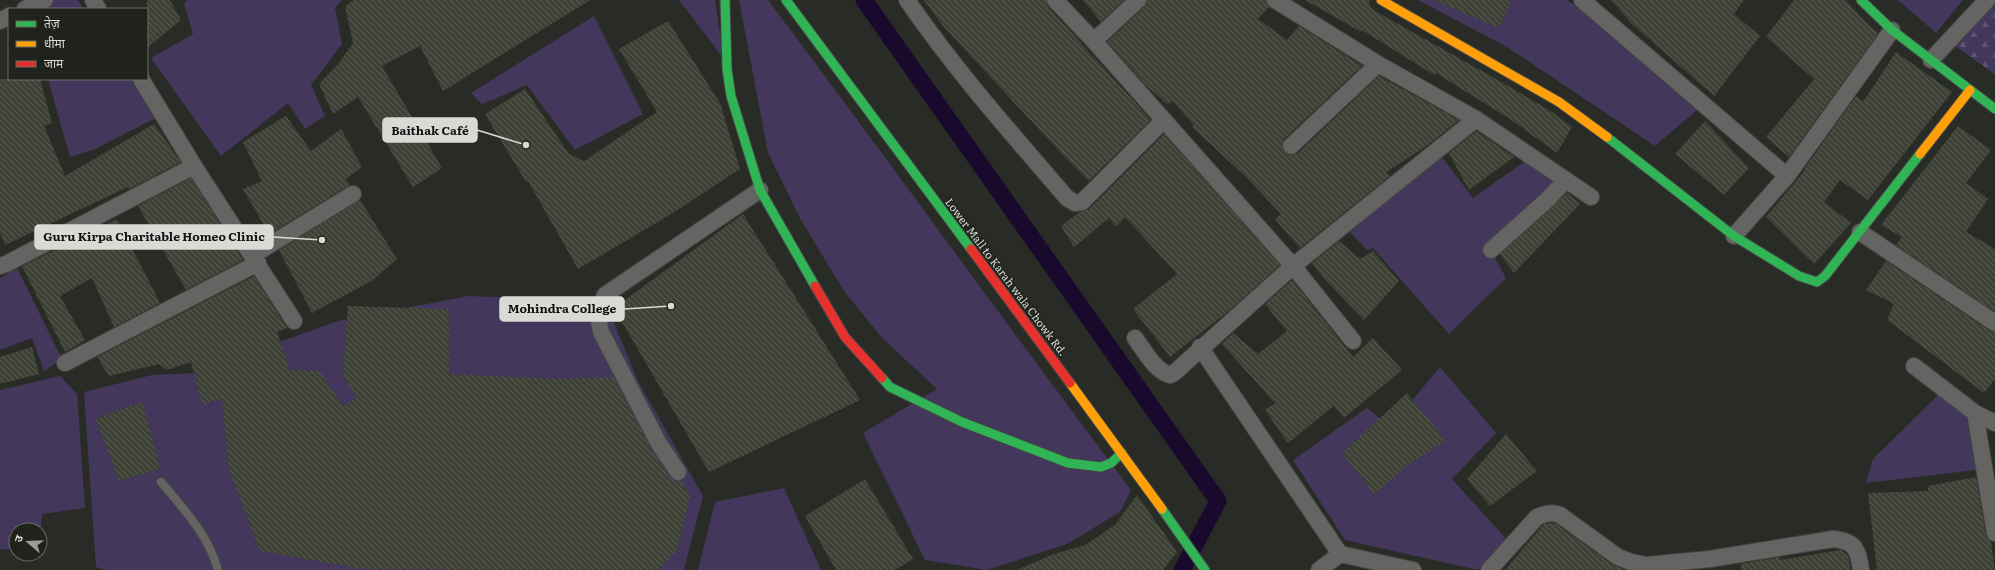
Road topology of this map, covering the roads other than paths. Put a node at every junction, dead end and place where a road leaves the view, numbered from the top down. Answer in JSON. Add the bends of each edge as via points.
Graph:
{"nodes":[{"id":1,"x":44,"y":0,"type":"edge"},
{"id":2,"x":725,"y":0,"type":"edge"},
{"id":3,"x":786,"y":0,"type":"edge"},
{"id":4,"x":907,"y":0,"type":"edge"},
{"id":5,"x":1055,"y":0,"type":"edge"},
{"id":6,"x":1138,"y":0,"type":"edge"},
{"id":7,"x":1275,"y":0,"type":"edge"},
{"id":8,"x":1381,"y":0,"type":"edge"},
{"id":9,"x":1582,"y":0,"type":"edge"},
{"id":10,"x":1861,"y":0,"type":"edge"},
{"id":11,"x":1987,"y":0,"type":"edge"},
{"id":12,"x":27,"y":8,"type":"edge"},
{"id":13,"x":1892,"y":30,"type":"junction"},
{"id":14,"x":1094,"y":41,"type":"junction"},
{"id":15,"x":1931,"y":60,"type":"junction"},
{"id":16,"x":1378,"y":64,"type":"junction"},
{"id":17,"x":142,"y":80,"type":"edge"},
{"id":18,"x":1970,"y":90,"type":"junction"},
{"id":19,"x":1995,"y":109,"type":"edge"},
{"id":20,"x":1476,"y":119,"type":"junction"},
{"id":21,"x":1164,"y":120,"type":"junction"},
{"id":22,"x":1291,"y":146,"type":"dead end"},
{"id":23,"x":194,"y":166,"type":"junction"},
{"id":24,"x":1787,"y":176,"type":"junction"},
{"id":25,"x":1566,"y":180,"type":"junction"},
{"id":26,"x":760,"y":190,"type":"junction"},
{"id":27,"x":353,"y":194,"type":"dead end"},
{"id":28,"x":1591,"y":198,"type":"dead end"},
{"id":29,"x":1860,"y":232,"type":"junction"},
{"id":30,"x":1734,"y":236,"type":"junction"},
{"id":31,"x":1491,"y":250,"type":"dead end"},
{"id":32,"x":255,"y":259,"type":"junction"},
{"id":33,"x":0,"y":266,"type":"edge"},
{"id":34,"x":1293,"y":266,"type":"junction"},
{"id":35,"x":294,"y":321,"type":"dead end"},
{"id":36,"x":1995,"y":322,"type":"edge"},
{"id":37,"x":1135,"y":338,"type":"dead end"},
{"id":38,"x":1353,"y":340,"type":"dead end"},
{"id":39,"x":1200,"y":347,"type":"junction"},
{"id":40,"x":65,"y":363,"type":"dead end"},
{"id":41,"x":1914,"y":366,"type":"dead end"},
{"id":42,"x":1976,"y":413,"type":"junction"},
{"id":43,"x":1995,"y":423,"type":"edge"},
{"id":44,"x":1122,"y":453,"type":"junction"},
{"id":45,"x":678,"y":472,"type":"dead end"},
{"id":46,"x":161,"y":482,"type":"dead end"},
{"id":47,"x":1995,"y":533,"type":"edge"},
{"id":48,"x":1340,"y":554,"type":"junction"},
{"id":49,"x":1205,"y":569,"type":"edge"},
{"id":50,"x":218,"y":570,"type":"edge"},
{"id":51,"x":1319,"y":570,"type":"edge"},
{"id":52,"x":1413,"y":570,"type":"edge"},
{"id":53,"x":1489,"y":570,"type":"edge"},
{"id":54,"x":1861,"y":570,"type":"edge"}],
"edges":[{"from":1,"to":12,"type":"street"},
{"from":2,"to":26,"type":"street","via":[[727,69],[731,96]]},
{"from":3,"to":44,"type":"street","name":"Lower Mall to Karah wala Chowk Rd."},
{"from":4,"to":21,"type":"street","via":[[1003,123],[1067,198],[1075,203],[1082,202]]},
{"from":5,"to":14,"type":"street"},
{"from":6,"to":14,"type":"street"},
{"from":7,"to":16,"type":"street"},
{"from":8,"to":30,"type":"street","via":[[1559,102]]},
{"from":9,"to":24,"type":"street"},
{"from":10,"to":13,"type":"street"},
{"from":11,"to":15,"type":"street"},
{"from":13,"to":15,"type":"street"},
{"from":13,"to":24,"type":"street"},
{"from":14,"to":21,"type":"street"},
{"from":15,"to":18,"type":"street"},
{"from":16,"to":20,"type":"street"},
{"from":16,"to":22,"type":"street"},
{"from":17,"to":23,"type":"street"},
{"from":18,"to":19,"type":"street"},
{"from":18,"to":29,"type":"street"},
{"from":20,"to":25,"type":"street"},
{"from":20,"to":34,"type":"street"},
{"from":21,"to":34,"type":"street"},
{"from":23,"to":32,"type":"street"},
{"from":23,"to":33,"type":"street"},
{"from":24,"to":30,"type":"street"},
{"from":25,"to":28,"type":"street"},
{"from":25,"to":31,"type":"street"},
{"from":26,"to":44,"type":"street","via":[[845,337],[890,387],[962,422],[1068,463],[1100,467],[1111,463]]},
{"from":26,"to":45,"type":"street","via":[[605,295],[598,310],[601,332],[658,442]]},
{"from":27,"to":32,"type":"street"},
{"from":29,"to":30,"type":"street","via":[[1818,282],[1799,276]]},
{"from":29,"to":36,"type":"street"},
{"from":32,"to":35,"type":"street"},
{"from":32,"to":40,"type":"street"},
{"from":34,"to":38,"type":"street"},
{"from":34,"to":39,"type":"street"},
{"from":37,"to":39,"type":"street","via":[[1157,367],[1170,375]]},
{"from":39,"to":48,"type":"street"},
{"from":41,"to":42,"type":"street"},
{"from":42,"to":43,"type":"street"},
{"from":42,"to":47,"type":"street"},
{"from":44,"to":49,"type":"street","name":"Lower Mall to Karah wala Chowk Rd."},
{"from":46,"to":50,"type":"lane","via":[[199,530]]},
{"from":48,"to":51,"type":"street"},
{"from":48,"to":52,"type":"street"},
{"from":53,"to":54,"type":"street","via":[[1537,517],[1553,512],[1618,557],[1631,562],[1647,565],[1710,559],[1834,539],[1853,545],[1858,552]]}]}
